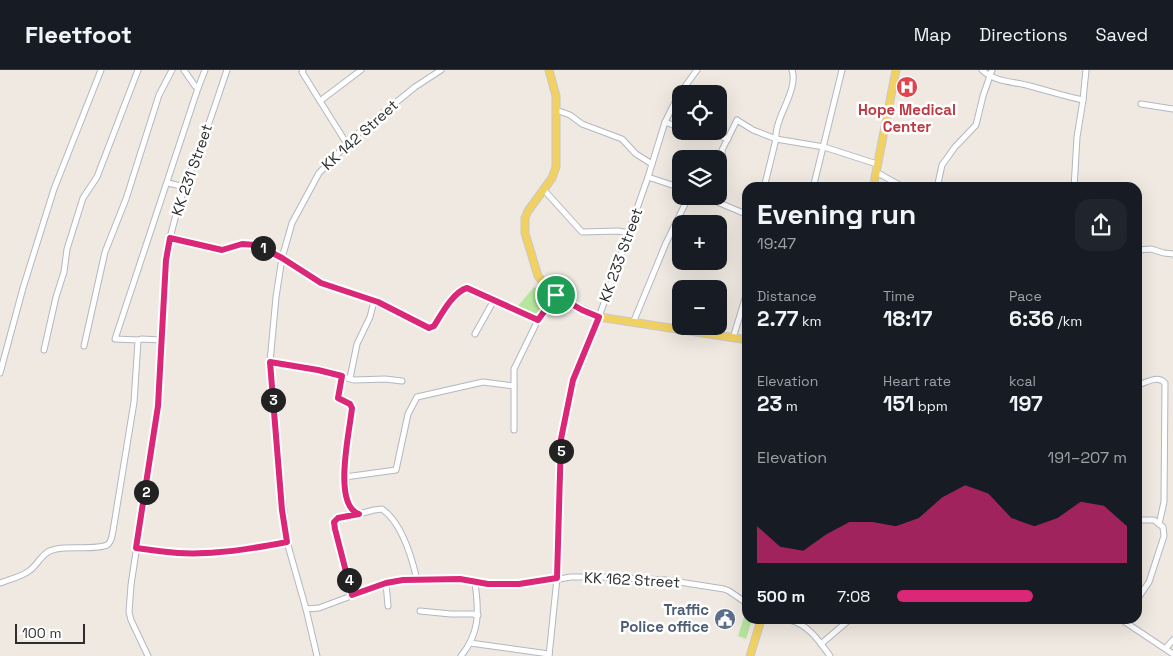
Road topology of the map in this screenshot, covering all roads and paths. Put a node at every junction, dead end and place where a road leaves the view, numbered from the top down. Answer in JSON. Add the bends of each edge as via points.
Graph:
{"nodes":[{"id":1,"x":101,"y":70,"type":"edge"},
{"id":2,"x":138,"y":70,"type":"edge"},
{"id":3,"x":172,"y":70,"type":"edge"},
{"id":4,"x":184,"y":70,"type":"edge"},
{"id":5,"x":205,"y":70,"type":"edge"},
{"id":6,"x":227,"y":70,"type":"edge"},
{"id":7,"x":303,"y":70,"type":"edge"},
{"id":8,"x":361,"y":70,"type":"edge"},
{"id":9,"x":441,"y":70,"type":"edge"},
{"id":10,"x":549,"y":70,"type":"edge"},
{"id":11,"x":697,"y":70,"type":"edge"},
{"id":12,"x":792,"y":70,"type":"edge"},
{"id":13,"x":842,"y":70,"type":"edge"},
{"id":14,"x":896,"y":70,"type":"edge"},
{"id":15,"x":982,"y":70,"type":"edge"},
{"id":16,"x":992,"y":70,"type":"edge"},
{"id":17,"x":1086,"y":70,"type":"edge"},
{"id":18,"x":990,"y":77,"type":"junction"},
{"id":19,"x":198,"y":88,"type":"junction"},
{"id":20,"x":1083,"y":100,"type":"junction"},
{"id":21,"x":320,"y":101,"type":"junction"},
{"id":22,"x":1141,"y":104,"type":"dead end"},
{"id":23,"x":1173,"y":109,"type":"edge"},
{"id":24,"x":556,"y":110,"type":"junction"},
{"id":25,"x":665,"y":122,"type":"junction"},
{"id":26,"x":672,"y":125,"type":"edge"},
{"id":27,"x":728,"y":139,"type":"joint"},
{"id":28,"x":776,"y":139,"type":"junction"},
{"id":29,"x":347,"y":144,"type":"junction"},
{"id":30,"x":824,"y":147,"type":"junction"},
{"id":31,"x":722,"y":150,"type":"edge"},
{"id":32,"x":652,"y":164,"type":"junction"},
{"id":33,"x":877,"y":164,"type":"junction"},
{"id":34,"x":876,"y":172,"type":"junction"},
{"id":35,"x":648,"y":177,"type":"junction"},
{"id":36,"x":765,"y":182,"type":"edge"},
{"id":37,"x":815,"y":182,"type":"edge"},
{"id":38,"x":874,"y":182,"type":"edge"},
{"id":39,"x":894,"y":182,"type":"edge"},
{"id":40,"x":938,"y":182,"type":"edge"},
{"id":41,"x":1074,"y":182,"type":"edge"},
{"id":42,"x":168,"y":183,"type":"junction"},
{"id":43,"x":672,"y":185,"type":"edge"},
{"id":44,"x":185,"y":186,"type":"junction"},
{"id":45,"x":544,"y":190,"type":"junction"},
{"id":46,"x":685,"y":205,"type":"edge"},
{"id":47,"x":725,"y":205,"type":"edge"},
{"id":48,"x":742,"y":212,"type":"edge"},
{"id":49,"x":629,"y":233,"type":"junction"},
{"id":50,"x":170,"y":238,"type":"junction"},
{"id":51,"x":1142,"y":250,"type":"edge"},
{"id":52,"x":1173,"y":254,"type":"edge"},
{"id":53,"x":282,"y":258,"type":"junction"},
{"id":54,"x":556,"y":295,"type":"junction"},
{"id":55,"x":494,"y":300,"type":"junction"},
{"id":56,"x":374,"y":301,"type":"junction"},
{"id":57,"x":742,"y":309,"type":"edge"},
{"id":58,"x":599,"y":317,"type":"junction"},
{"id":59,"x":538,"y":320,"type":"junction"},
{"id":60,"x":633,"y":323,"type":"junction"},
{"id":61,"x":475,"y":334,"type":"dead end"},
{"id":62,"x":733,"y":338,"type":"junction"},
{"id":63,"x":742,"y":339,"type":"edge"},
{"id":64,"x":139,"y":340,"type":"junction"},
{"id":65,"x":162,"y":340,"type":"junction"},
{"id":66,"x":84,"y":346,"type":"dead end"},
{"id":67,"x":44,"y":350,"type":"dead end"},
{"id":68,"x":270,"y":362,"type":"junction"},
{"id":69,"x":0,"y":373,"type":"edge"},
{"id":70,"x":342,"y":376,"type":"junction"},
{"id":71,"x":350,"y":378,"type":"junction"},
{"id":72,"x":402,"y":381,"type":"dead end"},
{"id":73,"x":1142,"y":383,"type":"edge"},
{"id":74,"x":514,"y":386,"type":"junction"},
{"id":75,"x":514,"y":430,"type":"dead end"},
{"id":76,"x":345,"y":477,"type":"junction"},
{"id":77,"x":359,"y":514,"type":"junction"},
{"id":78,"x":1142,"y":520,"type":"edge"},
{"id":79,"x":1159,"y":524,"type":"junction"},
{"id":80,"x":287,"y":542,"type":"junction"},
{"id":81,"x":136,"y":548,"type":"junction"},
{"id":82,"x":557,"y":578,"type":"junction"},
{"id":83,"x":417,"y":580,"type":"junction"},
{"id":84,"x":0,"y":583,"type":"edge"},
{"id":85,"x":386,"y":583,"type":"junction"},
{"id":86,"x":475,"y":583,"type":"junction"},
{"id":87,"x":1142,"y":593,"type":"edge"},
{"id":88,"x":352,"y":595,"type":"junction"},
{"id":89,"x":742,"y":600,"type":"edge"},
{"id":90,"x":388,"y":606,"type":"dead end"},
{"id":91,"x":306,"y":609,"type":"junction"},
{"id":92,"x":420,"y":611,"type":"dead end"},
{"id":93,"x":478,"y":615,"type":"junction"},
{"id":94,"x":760,"y":624,"type":"edge"},
{"id":95,"x":802,"y":624,"type":"edge"},
{"id":96,"x":844,"y":624,"type":"edge"},
{"id":97,"x":1128,"y":624,"type":"edge"},
{"id":98,"x":1173,"y":640,"type":"edge"},
{"id":99,"x":821,"y":644,"type":"junction"},
{"id":100,"x":469,"y":646,"type":"junction"},
{"id":101,"x":1166,"y":648,"type":"junction"},
{"id":102,"x":1173,"y":654,"type":"edge"},
{"id":103,"x":549,"y":655,"type":"edge"},
{"id":104,"x":148,"y":656,"type":"edge"},
{"id":105,"x":317,"y":656,"type":"edge"},
{"id":106,"x":461,"y":656,"type":"edge"},
{"id":107,"x":466,"y":656,"type":"edge"},
{"id":108,"x":750,"y":656,"type":"edge"},
{"id":109,"x":830,"y":656,"type":"edge"}],
"edges":[{"from":1,"to":69,"type":"street","via":[[54,188]]},
{"from":2,"to":67,"type":"street","via":[[97,177],[83,198],[67,249]]},
{"from":3,"to":66,"type":"street","via":[[159,94],[126,199],[105,252]]},
{"from":4,"to":19,"type":"street"},
{"from":5,"to":19,"type":"street"},
{"from":6,"to":44,"type":"street","name":"KK 231 Street"},
{"from":7,"to":21,"type":"street"},
{"from":8,"to":21,"type":"street"},
{"from":9,"to":29,"type":"street","name":"KK 142 Street","via":[[391,105]]},
{"from":10,"to":24,"type":"main road","via":[[554,84]]},
{"from":11,"to":25,"type":"street","name":"KK 233 Street","via":[[678,96]]},
{"from":12,"to":28,"type":"street","via":[[793,77],[776,128]]},
{"from":13,"to":30,"type":"street"},
{"from":14,"to":33,"type":"main road"},
{"from":15,"to":18,"type":"street"},
{"from":16,"to":18,"type":"street"},
{"from":17,"to":20,"type":"street"},
{"from":18,"to":20,"type":"street"},
{"from":18,"to":40,"type":"street","via":[[976,125],[942,165]]},
{"from":19,"to":42,"type":"street"},
{"from":20,"to":41,"type":"street"},
{"from":21,"to":29,"type":"street"},
{"from":22,"to":23,"type":"street"},
{"from":24,"to":32,"type":"street","via":[[622,139],[636,154]]},
{"from":24,"to":45,"type":"main road","via":[[556,167]]},
{"from":25,"to":26,"type":"street"},
{"from":25,"to":32,"type":"street","name":"KK 233 Street"},
{"from":27,"to":28,"type":"street","via":[[738,120]]},
{"from":27,"to":31,"type":"street"},
{"from":28,"to":30,"type":"street"},
{"from":28,"to":36,"type":"street"},
{"from":29,"to":53,"type":"street","name":"KK 142 Street","via":[[310,187],[292,223]]},
{"from":30,"to":33,"type":"street"},
{"from":30,"to":37,"type":"street"},
{"from":32,"to":35,"type":"street","name":"KK 233 Street"},
{"from":33,"to":34,"type":"main road"},
{"from":34,"to":38,"type":"main road"},
{"from":34,"to":39,"type":"street"},
{"from":35,"to":43,"type":"street"},
{"from":35,"to":49,"type":"street","name":"KK 233 Street"},
{"from":42,"to":44,"type":"street"},
{"from":42,"to":64,"type":"street","via":[[115,339]]},
{"from":44,"to":50,"type":"street","name":"KK 231 Street"},
{"from":45,"to":49,"type":"street","via":[[582,232]]},
{"from":45,"to":54,"type":"main road","via":[[528,211],[525,233],[538,276]]},
{"from":46,"to":60,"type":"street"},
{"from":47,"to":48,"type":"street"},
{"from":49,"to":58,"type":"street","name":"KK 233 Street"},
{"from":50,"to":53,"type":"street","via":[[222,250],[251,243]]},
{"from":50,"to":65,"type":"street","name":"KK 231 Street"},
{"from":51,"to":52,"type":"street"},
{"from":53,"to":56,"type":"street","via":[[321,283]]},
{"from":53,"to":68,"type":"street","name":"KK 142 Street"},
{"from":54,"to":58,"type":"main road"},
{"from":54,"to":59,"type":"street"},
{"from":55,"to":56,"type":"street","via":[[464,289],[443,310],[432,328]]},
{"from":55,"to":59,"type":"street"},
{"from":55,"to":61,"type":"street"},
{"from":56,"to":71,"type":"street","via":[[356,344]]},
{"from":57,"to":62,"type":"street"},
{"from":58,"to":60,"type":"main road"},
{"from":58,"to":82,"type":"street","name":"KK 233 Street","via":[[573,380],[563,429]]},
{"from":59,"to":74,"type":"street","via":[[515,365]]},
{"from":60,"to":62,"type":"main road"},
{"from":62,"to":63,"type":"main road"},
{"from":64,"to":65,"type":"street"},
{"from":64,"to":84,"type":"street","via":[[134,402],[110,542],[98,547],[56,549],[45,553],[31,570]]},
{"from":65,"to":81,"type":"street","name":"KK 231 Street","via":[[158,406]]},
{"from":68,"to":70,"type":"street"},
{"from":68,"to":80,"type":"street","name":"KK 142 Street"},
{"from":70,"to":71,"type":"street"},
{"from":70,"to":76,"type":"street","via":[[338,398],[352,408],[344,458]]},
{"from":71,"to":72,"type":"street"},
{"from":73,"to":79,"type":"street","via":[[1158,379],[1166,383],[1164,494]]},
{"from":74,"to":75,"type":"street"},
{"from":74,"to":76,"type":"street","via":[[483,382],[416,397],[408,414],[396,470]]},
{"from":76,"to":77,"type":"street","via":[[348,505]]},
{"from":77,"to":83,"type":"street","via":[[382,510],[390,516],[407,544]]},
{"from":77,"to":88,"type":"street","via":[[338,518],[334,522]]},
{"from":78,"to":79,"type":"street","via":[[1154,520]]},
{"from":79,"to":87,"type":"street","via":[[1164,536],[1150,582]]},
{"from":80,"to":81,"type":"street","via":[[215,553]]},
{"from":80,"to":91,"type":"street","name":"KK 142 Street"},
{"from":81,"to":104,"type":"street","name":"KK 231 Street","via":[[130,612]]},
{"from":82,"to":86,"type":"street","name":"KK 162 Street","via":[[519,584]]},
{"from":82,"to":89,"type":"street","name":"KK 162 Street","via":[[683,582],[729,591]]},
{"from":82,"to":103,"type":"street","name":"KK 233 Street"},
{"from":83,"to":85,"type":"street","name":"KK 162 Street"},
{"from":83,"to":86,"type":"street","name":"KK 162 Street","via":[[460,579]]},
{"from":85,"to":88,"type":"street","name":"KK 162 Street"},
{"from":85,"to":90,"type":"street"},
{"from":86,"to":93,"type":"street"},
{"from":88,"to":91,"type":"street","name":"KK 162 Street","via":[[319,608]]},
{"from":91,"to":105,"type":"street","name":"KK 142 Street"},
{"from":92,"to":93,"type":"street"},
{"from":93,"to":100,"type":"street"},
{"from":94,"to":108,"type":"main road"},
{"from":95,"to":99,"type":"street"},
{"from":96,"to":99,"type":"street"},
{"from":97,"to":101,"type":"street"},
{"from":98,"to":101,"type":"street"},
{"from":99,"to":109,"type":"street"},
{"from":100,"to":103,"type":"street"},
{"from":100,"to":106,"type":"street"},
{"from":100,"to":107,"type":"street"},
{"from":101,"to":102,"type":"street"}]}
